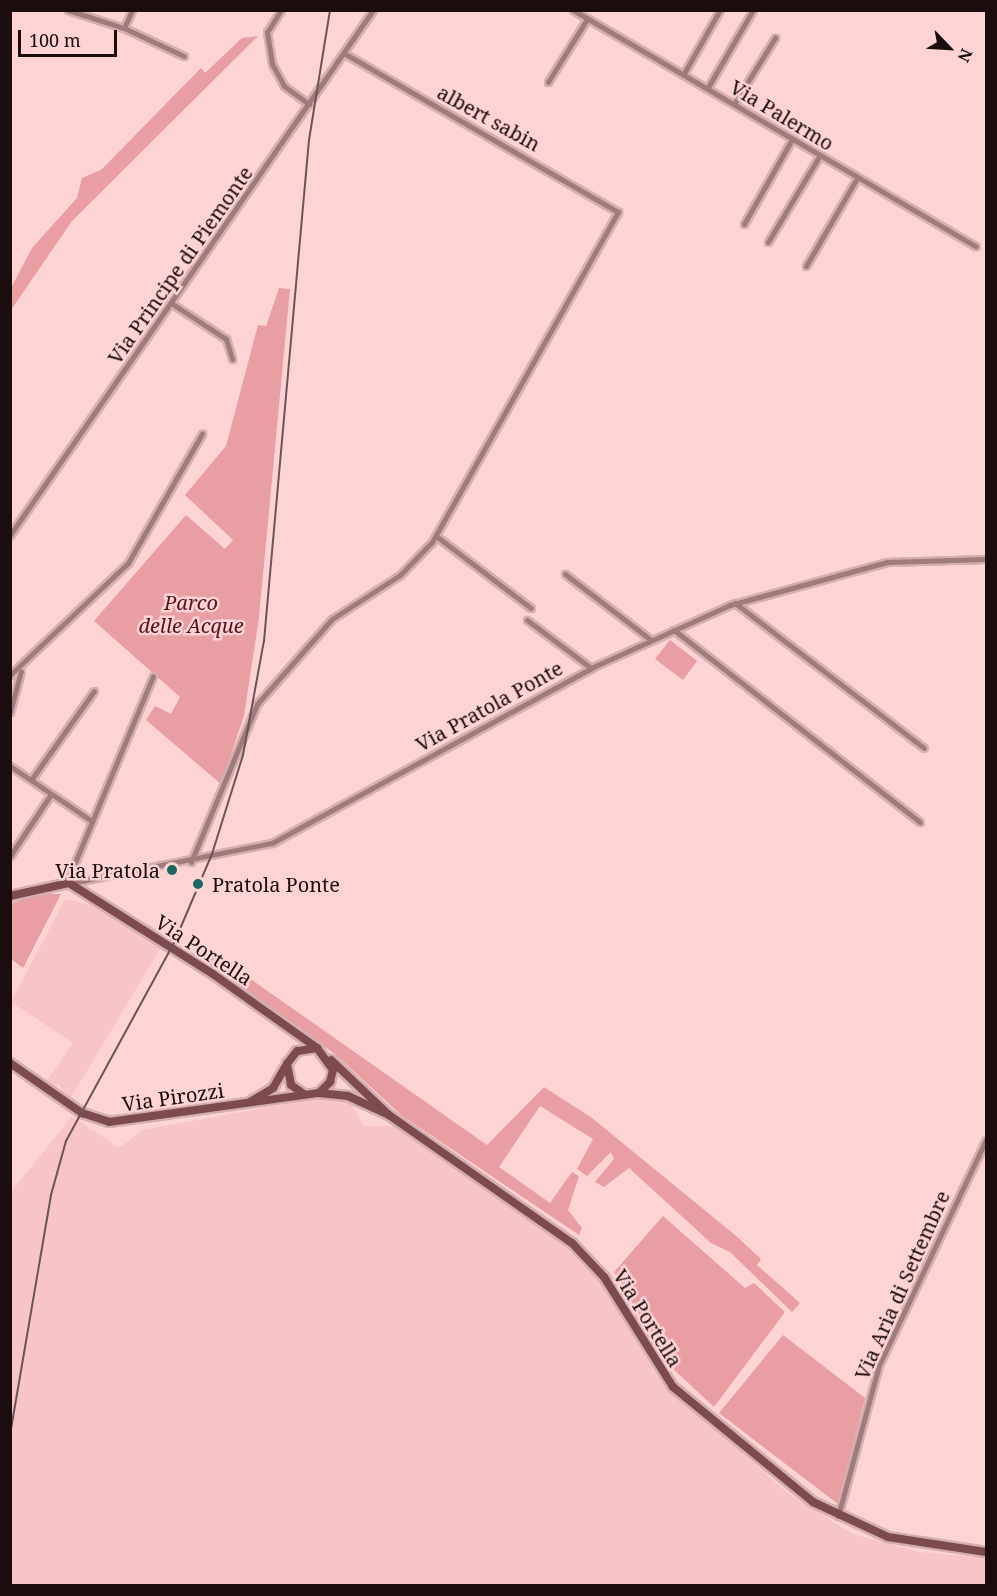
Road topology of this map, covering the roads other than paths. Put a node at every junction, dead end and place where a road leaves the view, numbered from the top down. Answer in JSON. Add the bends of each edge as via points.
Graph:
{"nodes":[{"id":1,"x":68,"y":10,"type":"edge"},
{"id":2,"x":132,"y":10,"type":"edge"},
{"id":3,"x":281,"y":10,"type":"edge"},
{"id":4,"x":373,"y":10,"type":"edge"},
{"id":5,"x":573,"y":10,"type":"edge"},
{"id":6,"x":720,"y":10,"type":"edge"},
{"id":7,"x":753,"y":10,"type":"edge"},
{"id":8,"x":587,"y":19,"type":"junction"},
{"id":9,"x":124,"y":28,"type":"junction"},
{"id":10,"x":775,"y":38,"type":"dead end"},
{"id":11,"x":344,"y":53,"type":"junction"},
{"id":12,"x":184,"y":56,"type":"dead end"},
{"id":13,"x":683,"y":75,"type":"junction"},
{"id":14,"x":548,"y":82,"type":"dead end"},
{"id":15,"x":707,"y":89,"type":"junction"},
{"id":16,"x":309,"y":104,"type":"junction"},
{"id":17,"x":734,"y":104,"type":"junction"},
{"id":18,"x":792,"y":139,"type":"junction"},
{"id":19,"x":820,"y":155,"type":"junction"},
{"id":20,"x":857,"y":178,"type":"junction"},
{"id":21,"x":744,"y":224,"type":"dead end"},
{"id":22,"x":768,"y":242,"type":"dead end"},
{"id":23,"x":976,"y":246,"type":"dead end"},
{"id":24,"x":806,"y":266,"type":"dead end"},
{"id":25,"x":171,"y":303,"type":"junction"},
{"id":26,"x":232,"y":359,"type":"dead end"},
{"id":27,"x":202,"y":434,"type":"dead end"},
{"id":28,"x":10,"y":535,"type":"edge"},
{"id":29,"x":435,"y":536,"type":"junction"},
{"id":30,"x":987,"y":559,"type":"edge"},
{"id":31,"x":565,"y":574,"type":"dead end"},
{"id":32,"x":735,"y":603,"type":"junction"},
{"id":33,"x":531,"y":608,"type":"dead end"},
{"id":34,"x":527,"y":620,"type":"dead end"},
{"id":35,"x":674,"y":630,"type":"junction"},
{"id":36,"x":651,"y":640,"type":"junction"},
{"id":37,"x":591,"y":668,"type":"junction"},
{"id":38,"x":21,"y":671,"type":"junction"},
{"id":39,"x":10,"y":675,"type":"edge"},
{"id":40,"x":153,"y":676,"type":"dead end"},
{"id":41,"x":94,"y":691,"type":"dead end"},
{"id":42,"x":10,"y":712,"type":"edge"},
{"id":43,"x":924,"y":748,"type":"dead end"},
{"id":44,"x":10,"y":766,"type":"edge"},
{"id":45,"x":32,"y":780,"type":"junction"},
{"id":46,"x":51,"y":794,"type":"junction"},
{"id":47,"x":92,"y":821,"type":"junction"},
{"id":48,"x":920,"y":822,"type":"dead end"},
{"id":49,"x":10,"y":856,"type":"edge"},
{"id":50,"x":191,"y":862,"type":"junction"},
{"id":51,"x":68,"y":884,"type":"junction"},
{"id":52,"x":11,"y":896,"type":"edge"},
{"id":53,"x":317,"y":1048,"type":"junction"},
{"id":54,"x":330,"y":1059,"type":"junction"},
{"id":55,"x":10,"y":1063,"type":"edge"},
{"id":56,"x":287,"y":1064,"type":"junction"},
{"id":57,"x":319,"y":1093,"type":"junction"},
{"id":58,"x":304,"y":1094,"type":"junction"},
{"id":59,"x":250,"y":1102,"type":"junction"},
{"id":60,"x":389,"y":1115,"type":"junction"},
{"id":61,"x":987,"y":1140,"type":"edge"},
{"id":62,"x":838,"y":1516,"type":"junction"},
{"id":63,"x":987,"y":1552,"type":"edge"}],
"edges":[{"from":1,"to":9,"type":"street"},
{"from":2,"to":9,"type":"street"},
{"from":3,"to":16,"type":"street","via":[[267,32],[272,64],[284,86]]},
{"from":4,"to":11,"type":"street","name":"Via Principe di Piemonte"},
{"from":5,"to":8,"type":"street","name":"Via Palermo"},
{"from":6,"to":13,"type":"street"},
{"from":7,"to":15,"type":"street"},
{"from":8,"to":13,"type":"street","name":"Via Palermo"},
{"from":8,"to":14,"type":"street"},
{"from":9,"to":12,"type":"street"},
{"from":10,"to":17,"type":"street"},
{"from":11,"to":16,"type":"street","name":"Via Principe di Piemonte"},
{"from":11,"to":29,"type":"street","name":"albert sabin","via":[[618,212]]},
{"from":13,"to":15,"type":"street","name":"Via Palermo"},
{"from":15,"to":17,"type":"street","name":"Via Palermo"},
{"from":16,"to":25,"type":"street","name":"Via Principe di Piemonte"},
{"from":17,"to":18,"type":"street","name":"Via Palermo"},
{"from":18,"to":19,"type":"street","name":"Via Palermo"},
{"from":18,"to":21,"type":"street"},
{"from":19,"to":20,"type":"street","name":"Via Palermo"},
{"from":19,"to":22,"type":"street"},
{"from":20,"to":23,"type":"street","name":"Via Palermo"},
{"from":20,"to":24,"type":"street"},
{"from":25,"to":26,"type":"street","via":[[226,339]]},
{"from":25,"to":28,"type":"street","name":"Via Principe di Piemonte"},
{"from":27,"to":38,"type":"street","via":[[128,562]]},
{"from":29,"to":33,"type":"street"},
{"from":29,"to":50,"type":"street","via":[[400,575],[332,619],[268,687],[240,736]]},
{"from":30,"to":32,"type":"street","name":"Via Pratola Ponte","via":[[887,562]]},
{"from":31,"to":36,"type":"street"},
{"from":32,"to":35,"type":"street","name":"Via Pratola Ponte"},
{"from":32,"to":43,"type":"street"},
{"from":34,"to":37,"type":"street"},
{"from":35,"to":36,"type":"street","name":"Via Pratola Ponte"},
{"from":35,"to":48,"type":"street"},
{"from":36,"to":37,"type":"street","name":"Via Pratola Ponte"},
{"from":37,"to":50,"type":"street","name":"Via Pratola Ponte","via":[[306,828],[272,843]]},
{"from":38,"to":39,"type":"street"},
{"from":38,"to":42,"type":"street"},
{"from":40,"to":47,"type":"street"},
{"from":41,"to":45,"type":"street"},
{"from":44,"to":45,"type":"street"},
{"from":45,"to":46,"type":"street"},
{"from":46,"to":47,"type":"street"},
{"from":46,"to":49,"type":"street"},
{"from":47,"to":51,"type":"street"},
{"from":50,"to":51,"type":"street","name":"Via Pratola Ponte"},
{"from":51,"to":52,"type":"main road","name":"Via Pratola Ponte"},
{"from":51,"to":53,"type":"main road","name":"Via Portella","via":[[194,961]]},
{"from":53,"to":54,"type":"main road","name":"Via Portella"},
{"from":53,"to":56,"type":"main road","via":[[297,1051]]},
{"from":54,"to":57,"type":"main road","via":[[333,1076]]},
{"from":54,"to":60,"type":"main road","name":"Via Portella"},
{"from":55,"to":59,"type":"main road","name":"Via Pirozzi","via":[[82,1113],[101,1121],[142,1120]]},
{"from":56,"to":58,"type":"main road","via":[[291,1085]]},
{"from":56,"to":59,"type":"main road","via":[[273,1088]]},
{"from":57,"to":58,"type":"main road","name":"Via Portella"},
{"from":57,"to":60,"type":"main road","name":"Via Portella","via":[[348,1096]]},
{"from":58,"to":59,"type":"main road","name":"Via Portella"},
{"from":60,"to":62,"type":"main road","name":"Via Portella","via":[[578,1249],[608,1283],[651,1359],[681,1395],[749,1454]]},
{"from":61,"to":62,"type":"street","name":"Via Aria di Settembre","via":[[879,1365]]},
{"from":62,"to":63,"type":"main road","name":"Via Portella","via":[[905,1542]]}]}
